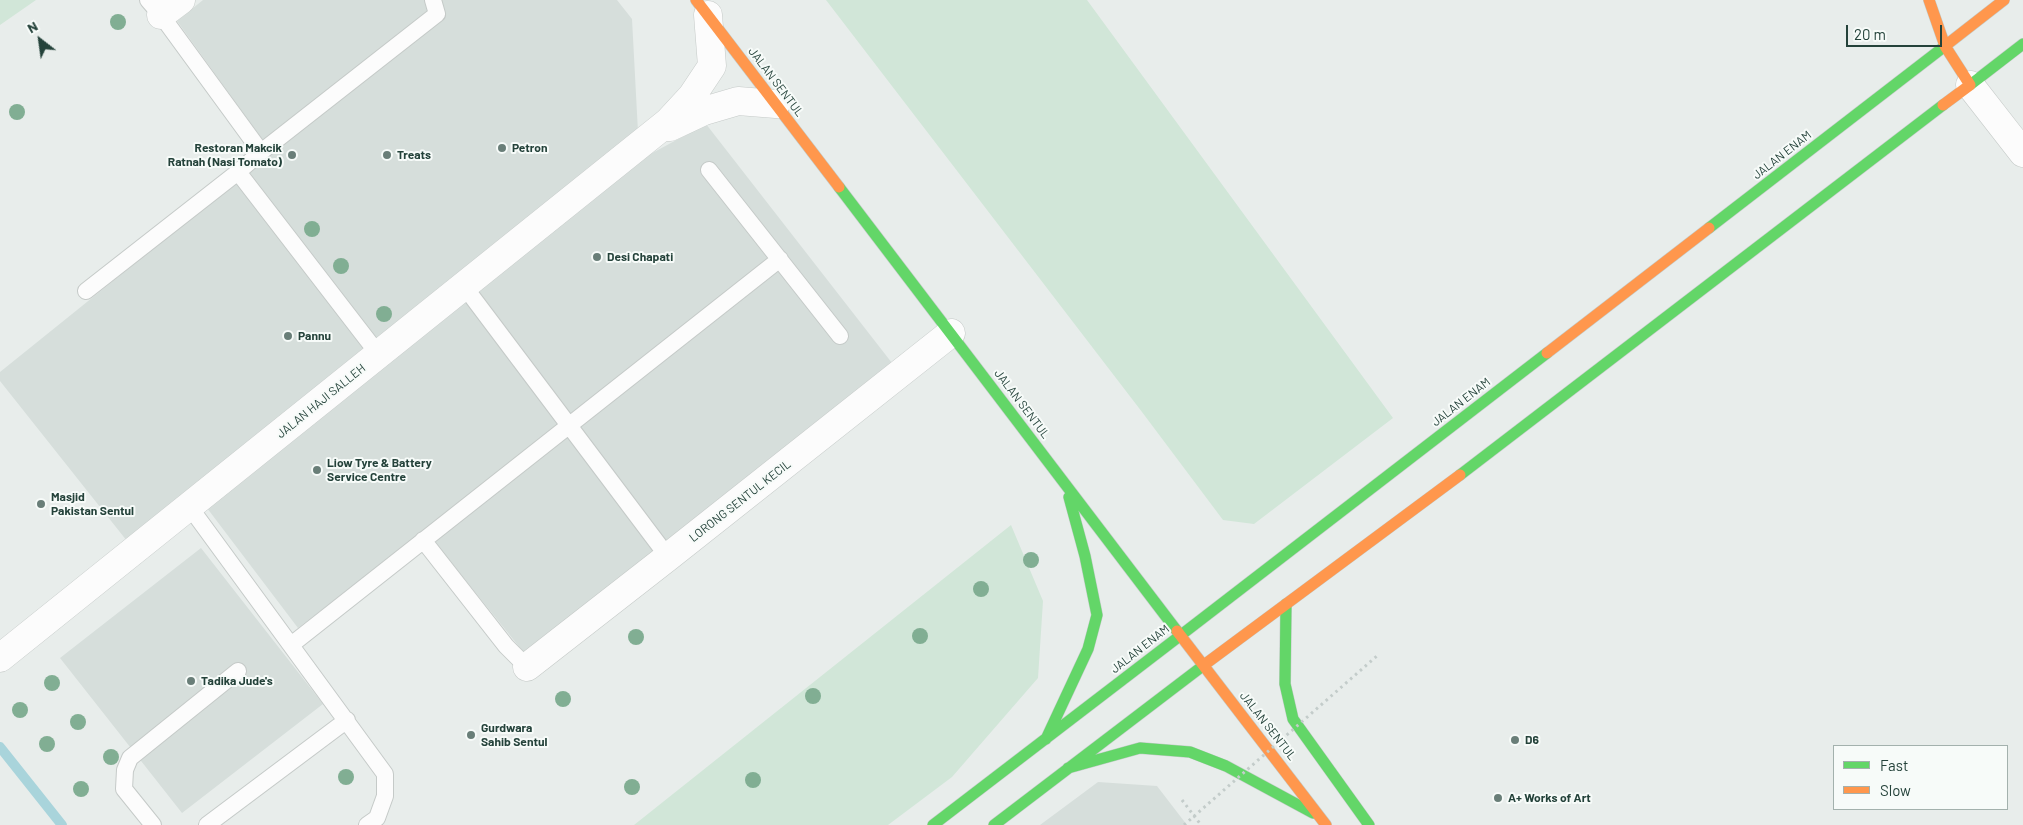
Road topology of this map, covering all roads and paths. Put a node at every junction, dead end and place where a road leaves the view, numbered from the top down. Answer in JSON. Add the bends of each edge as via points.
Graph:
{"nodes":[{"id":1,"x":433,"y":0,"type":"edge"},
{"id":2,"x":1929,"y":0,"type":"edge"},
{"id":3,"x":2004,"y":0,"type":"edge"},
{"id":4,"x":163,"y":5,"type":"edge"},
{"id":5,"x":702,"y":8,"type":"edge"},
{"id":6,"x":2023,"y":44,"type":"edge"},
{"id":7,"x":1945,"y":46,"type":"junction"},
{"id":8,"x":1970,"y":85,"type":"junction"},
{"id":9,"x":776,"y":104,"type":"junction"},
{"id":10,"x":641,"y":144,"type":"junction"},
{"id":11,"x":261,"y":152,"type":"junction"},
{"id":12,"x":2023,"y":153,"type":"edge"},
{"id":13,"x":709,"y":170,"type":"dead end"},
{"id":14,"x":238,"y":172,"type":"junction"},
{"id":15,"x":780,"y":259,"type":"junction"},
{"id":16,"x":464,"y":286,"type":"junction"},
{"id":17,"x":86,"y":291,"type":"dead end"},
{"id":18,"x":951,"y":333,"type":"junction"},
{"id":19,"x":840,"y":336,"type":"dead end"},
{"id":20,"x":378,"y":355,"type":"junction"},
{"id":21,"x":569,"y":425,"type":"junction"},
{"id":22,"x":1065,"y":483,"type":"junction"},
{"id":23,"x":190,"y":506,"type":"junction"},
{"id":24,"x":423,"y":540,"type":"junction"},
{"id":25,"x":668,"y":557,"type":"junction"},
{"id":26,"x":1286,"y":604,"type":"junction"},
{"id":27,"x":1181,"y":635,"type":"junction"},
{"id":28,"x":291,"y":645,"type":"junction"},
{"id":29,"x":1378,"y":656,"type":"dead end"},
{"id":30,"x":0,"y":658,"type":"edge"},
{"id":31,"x":1204,"y":665,"type":"junction"},
{"id":32,"x":527,"y":667,"type":"joint"},
{"id":33,"x":238,"y":671,"type":"dead end"},
{"id":34,"x":347,"y":720,"type":"junction"},
{"id":35,"x":1046,"y":739,"type":"junction"},
{"id":36,"x":1068,"y":768,"type":"junction"},
{"id":37,"x":1182,"y":800,"type":"dead end"},
{"id":38,"x":1324,"y":821,"type":"edge"},
{"id":39,"x":153,"y":825,"type":"edge"},
{"id":40,"x":206,"y":825,"type":"edge"},
{"id":41,"x":367,"y":825,"type":"edge"},
{"id":42,"x":934,"y":825,"type":"edge"},
{"id":43,"x":994,"y":825,"type":"edge"},
{"id":44,"x":1184,"y":825,"type":"edge"},
{"id":45,"x":1201,"y":825,"type":"edge"},
{"id":46,"x":1369,"y":825,"type":"edge"}],
"edges":[{"from":1,"to":11,"type":"lane","via":[[437,14]]},
{"from":2,"to":7,"type":"main road"},
{"from":3,"to":7,"type":"main road","name":"JALAN ENAM"},
{"from":4,"to":11,"type":"lane"},
{"from":5,"to":9,"type":"main road","name":"JALAN SENTUL"},
{"from":5,"to":10,"type":"street","name":"JALAN HAJI SALLEH","via":[[712,66],[692,96]]},
{"from":6,"to":8,"type":"main road"},
{"from":7,"to":8,"type":"main road"},
{"from":7,"to":27,"type":"main road","name":"JALAN ENAM"},
{"from":8,"to":12,"type":"street"},
{"from":8,"to":26,"type":"main road"},
{"from":9,"to":10,"type":"street","name":"JALAN HAJI SALLEH","via":[[738,101],[671,126]]},
{"from":9,"to":18,"type":"main road","name":"JALAN SENTUL"},
{"from":10,"to":16,"type":"street","name":"JALAN HAJI SALLEH"},
{"from":11,"to":14,"type":"lane"},
{"from":13,"to":15,"type":"lane"},
{"from":14,"to":17,"type":"lane"},
{"from":14,"to":20,"type":"lane"},
{"from":15,"to":19,"type":"lane"},
{"from":15,"to":21,"type":"lane"},
{"from":16,"to":20,"type":"street","name":"JALAN HAJI SALLEH"},
{"from":16,"to":21,"type":"lane"},
{"from":18,"to":22,"type":"main road","name":"JALAN SENTUL"},
{"from":18,"to":25,"type":"street","name":"LORONG SENTUL KECIL"},
{"from":20,"to":23,"type":"street","name":"JALAN HAJI SALLEH"},
{"from":21,"to":24,"type":"lane"},
{"from":21,"to":25,"type":"lane"},
{"from":22,"to":27,"type":"main road","name":"JALAN SENTUL"},
{"from":22,"to":35,"type":"main road","via":[[1097,615],[1088,649]]},
{"from":23,"to":28,"type":"lane"},
{"from":23,"to":30,"type":"street","name":"JALAN HAJI SALLEH"},
{"from":24,"to":28,"type":"lane"},
{"from":24,"to":32,"type":"lane","via":[[506,646]]},
{"from":25,"to":32,"type":"street","name":"LORONG SENTUL KECIL"},
{"from":26,"to":31,"type":"main road"},
{"from":26,"to":46,"type":"main road","name":"JALAN SENTUL","via":[[1284,684],[1293,719]]},
{"from":27,"to":31,"type":"main road","name":"JALAN SENTUL"},
{"from":27,"to":35,"type":"main road","name":"JALAN ENAM"},
{"from":28,"to":34,"type":"lane"},
{"from":29,"to":44,"type":"path","bridge":true},
{"from":31,"to":36,"type":"main road"},
{"from":31,"to":38,"type":"main road","name":"JALAN SENTUL"},
{"from":33,"to":39,"type":"lane","via":[[130,758],[125,770],[124,790]]},
{"from":34,"to":40,"type":"lane"},
{"from":34,"to":41,"type":"lane","via":[[385,774],[385,796],[377,818]]},
{"from":35,"to":42,"type":"main road","name":"JALAN ENAM"},
{"from":36,"to":38,"type":"main road","via":[[1140,748],[1190,752],[1226,766]]},
{"from":36,"to":43,"type":"main road"},
{"from":37,"to":45,"type":"path"}]}
